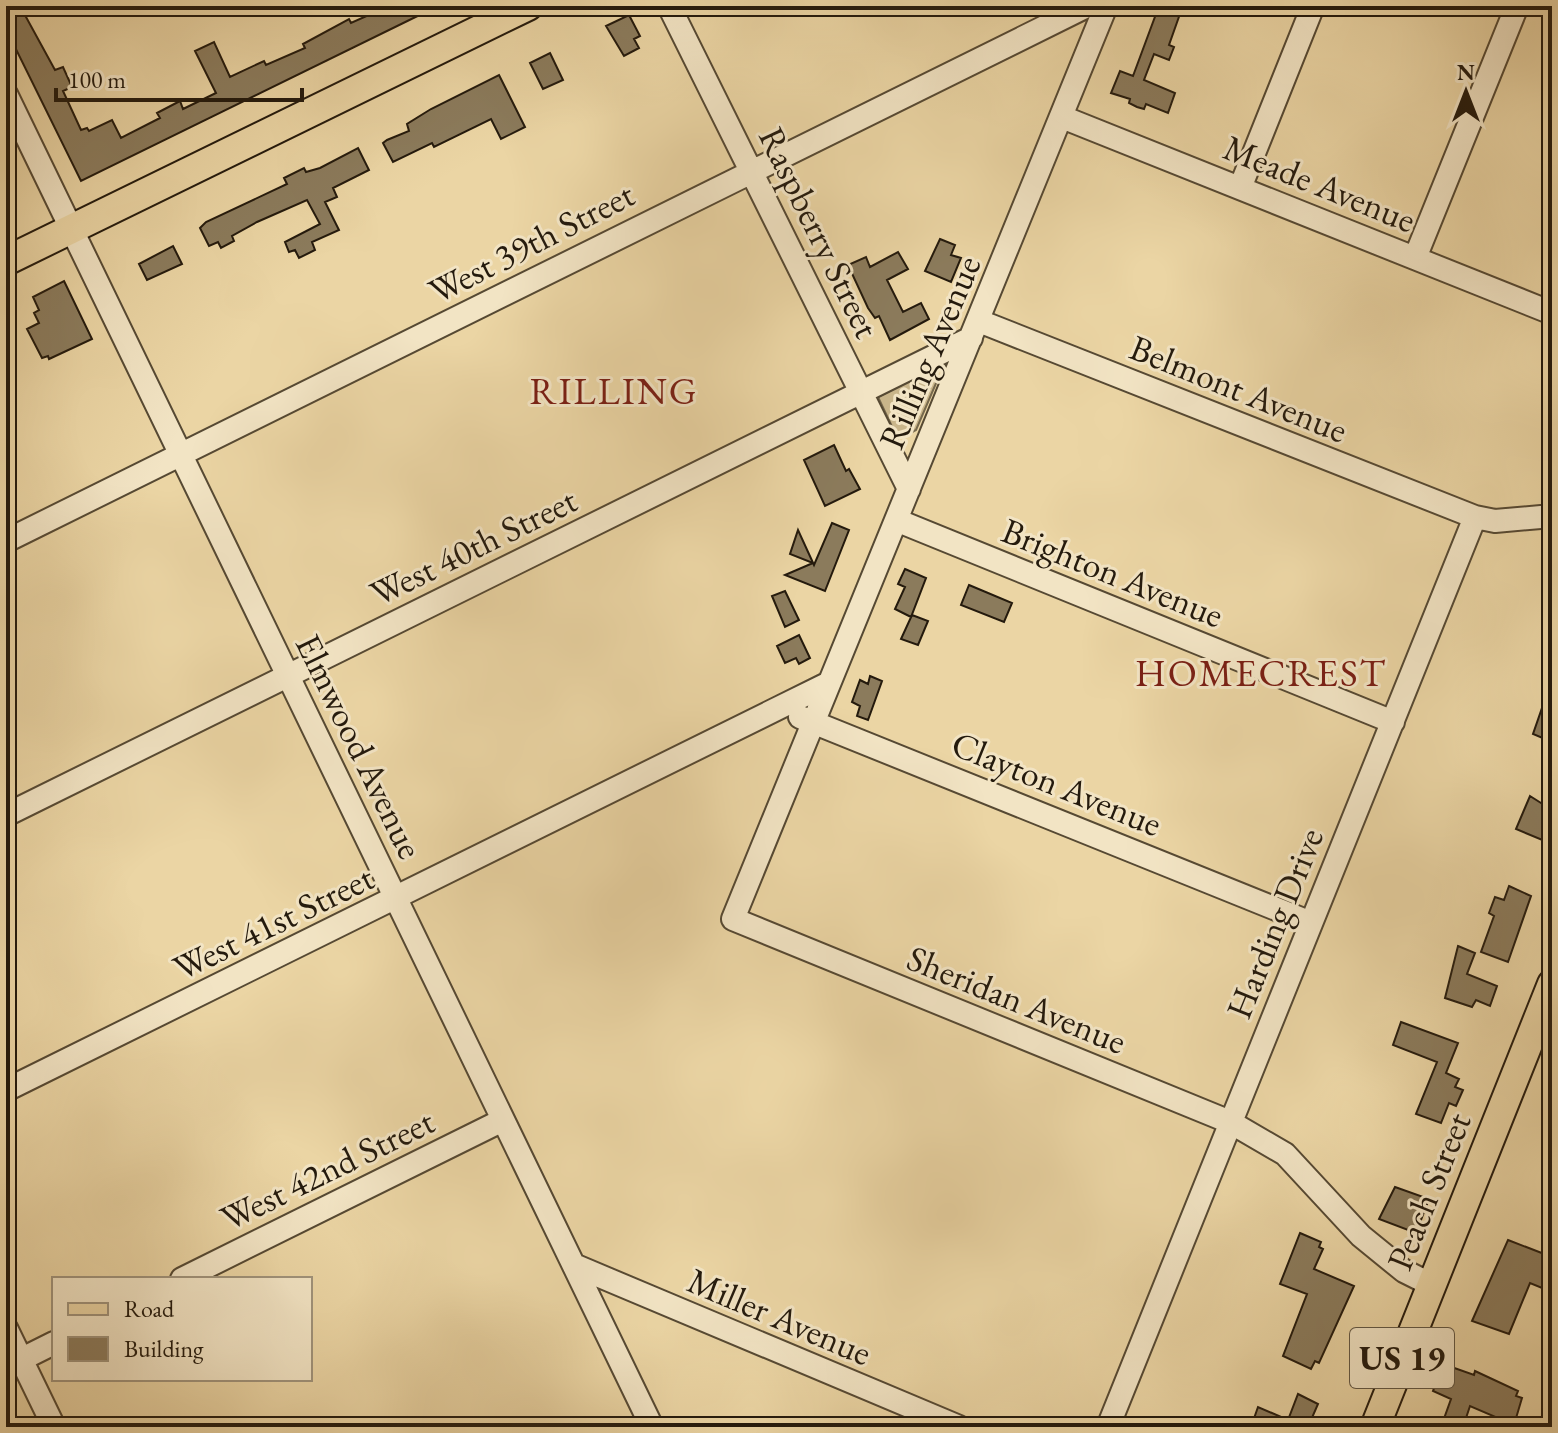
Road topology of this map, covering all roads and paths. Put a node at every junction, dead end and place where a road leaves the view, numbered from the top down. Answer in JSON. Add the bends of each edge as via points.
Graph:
{"nodes":[{"id":1,"x":528,"y":6,"type":"edge"},
{"id":2,"x":669,"y":6,"type":"edge"},
{"id":3,"x":1087,"y":6,"type":"edge"},
{"id":4,"x":1106,"y":6,"type":"edge"},
{"id":5,"x":1313,"y":6,"type":"edge"},
{"id":6,"x":1517,"y":6,"type":"edge"},
{"id":7,"x":6,"y":94,"type":"edge"},
{"id":8,"x":1062,"y":117,"type":"junction"},
{"id":9,"x":752,"y":170,"type":"junction"},
{"id":10,"x":1240,"y":188,"type":"junction"},
{"id":11,"x":72,"y":229,"type":"junction"},
{"id":12,"x":1415,"y":258,"type":"junction"},
{"id":13,"x":6,"y":261,"type":"edge"},
{"id":14,"x":1552,"y":313,"type":"edge"},
{"id":15,"x":975,"y":329,"type":"junction"},
{"id":16,"x":862,"y":392,"type":"junction"},
{"id":17,"x":181,"y":455,"type":"junction"},
{"id":18,"x":909,"y":489,"type":"junction"},
{"id":19,"x":1552,"y":516,"type":"edge"},
{"id":20,"x":1475,"y":517,"type":"junction"},
{"id":21,"x":896,"y":520,"type":"junction"},
{"id":22,"x":6,"y":541,"type":"edge"},
{"id":23,"x":287,"y":675,"type":"junction"},
{"id":24,"x":827,"y":684,"type":"junction"},
{"id":25,"x":778,"y":709,"type":"junction"},
{"id":26,"x":812,"y":722,"type":"junction"},
{"id":27,"x":1393,"y":722,"type":"junction"},
{"id":28,"x":6,"y":815,"type":"edge"},
{"id":29,"x":397,"y":899,"type":"junction"},
{"id":30,"x":1311,"y":923,"type":"junction"},
{"id":31,"x":1552,"y":984,"type":"edge"},
{"id":32,"x":6,"y":1090,"type":"edge"},
{"id":33,"x":503,"y":1120,"type":"junction"},
{"id":34,"x":1230,"y":1122,"type":"junction"},
{"id":35,"x":576,"y":1266,"type":"junction"},
{"id":36,"x":186,"y":1277,"type":"edge"},
{"id":37,"x":1432,"y":1285,"type":"junction"},
{"id":38,"x":6,"y":1328,"type":"edge"},
{"id":39,"x":52,"y":1344,"type":"edge"},
{"id":40,"x":14,"y":1363,"type":"edge"},
{"id":41,"x":54,"y":1427,"type":"edge"},
{"id":42,"x":652,"y":1427,"type":"edge"},
{"id":43,"x":959,"y":1427,"type":"edge"},
{"id":44,"x":1108,"y":1427,"type":"edge"},
{"id":45,"x":1375,"y":1427,"type":"edge"}],
"edges":[{"from":1,"to":11,"type":"main road"},
{"from":2,"to":9,"type":"street","name":"Raspberry Street"},
{"from":3,"to":9,"type":"street","name":"West 39th Street"},
{"from":4,"to":8,"type":"street","name":"Rilling Avenue"},
{"from":5,"to":10,"type":"street"},
{"from":6,"to":12,"type":"street"},
{"from":7,"to":11,"type":"street","name":"Elmwood Avenue"},
{"from":8,"to":10,"type":"street","name":"Meade Avenue"},
{"from":8,"to":15,"type":"street","name":"Rilling Avenue"},
{"from":9,"to":16,"type":"street","name":"Raspberry Street"},
{"from":9,"to":17,"type":"street","name":"West 39th Street"},
{"from":10,"to":12,"type":"street","name":"Meade Avenue"},
{"from":11,"to":13,"type":"main road"},
{"from":11,"to":17,"type":"street","name":"Elmwood Avenue"},
{"from":12,"to":14,"type":"street","name":"Meade Avenue"},
{"from":15,"to":16,"type":"street","name":"West 40th Street"},
{"from":15,"to":18,"type":"street","name":"Rilling Avenue"},
{"from":15,"to":20,"type":"street","name":"Belmont Avenue"},
{"from":16,"to":18,"type":"street","name":"Raspberry Street"},
{"from":16,"to":23,"type":"street","name":"West 40th Street"},
{"from":17,"to":22,"type":"street","name":"West 39th Street"},
{"from":17,"to":23,"type":"street","name":"Elmwood Avenue"},
{"from":18,"to":21,"type":"street","name":"Rilling Avenue"},
{"from":19,"to":20,"type":"street","via":[[1495,521]]},
{"from":20,"to":27,"type":"street","name":"Harding Drive"},
{"from":21,"to":24,"type":"street","name":"Rilling Avenue"},
{"from":21,"to":27,"type":"street","name":"Brighton Avenue"},
{"from":23,"to":28,"type":"street","name":"West 40th Street"},
{"from":23,"to":29,"type":"street","name":"Elmwood Avenue"},
{"from":24,"to":25,"type":"street","name":"West 41st Street"},
{"from":24,"to":26,"type":"street","name":"Rilling Avenue"},
{"from":25,"to":26,"type":"street","name":"Clayton Avenue"},
{"from":25,"to":29,"type":"street","name":"West 41st Street"},
{"from":26,"to":30,"type":"street","name":"Clayton Avenue"},
{"from":26,"to":34,"type":"street","name":"Sheridan Avenue","via":[[733,919]]},
{"from":27,"to":30,"type":"street","name":"Harding Drive"},
{"from":29,"to":32,"type":"street","name":"West 41st Street"},
{"from":29,"to":33,"type":"street","name":"Elmwood Avenue"},
{"from":30,"to":34,"type":"street","name":"Harding Drive"},
{"from":31,"to":37,"type":"main road","name":"Peach Street","number":"US 19"},
{"from":33,"to":35,"type":"street","name":"Elmwood Avenue"},
{"from":33,"to":36,"type":"street","name":"West 42nd Street"},
{"from":34,"to":37,"type":"street","name":"Sheridan Avenue","via":[[1285,1154],[1386,1258]]},
{"from":34,"to":44,"type":"street","name":"Harding Drive"},
{"from":35,"to":42,"type":"street","name":"Elmwood Avenue"},
{"from":35,"to":43,"type":"street","name":"Miller Avenue"},
{"from":37,"to":45,"type":"main road","name":"Peach Street","number":"US 19"},
{"from":38,"to":40,"type":"street"},
{"from":39,"to":40,"type":"street"},
{"from":40,"to":41,"type":"street"}]}
